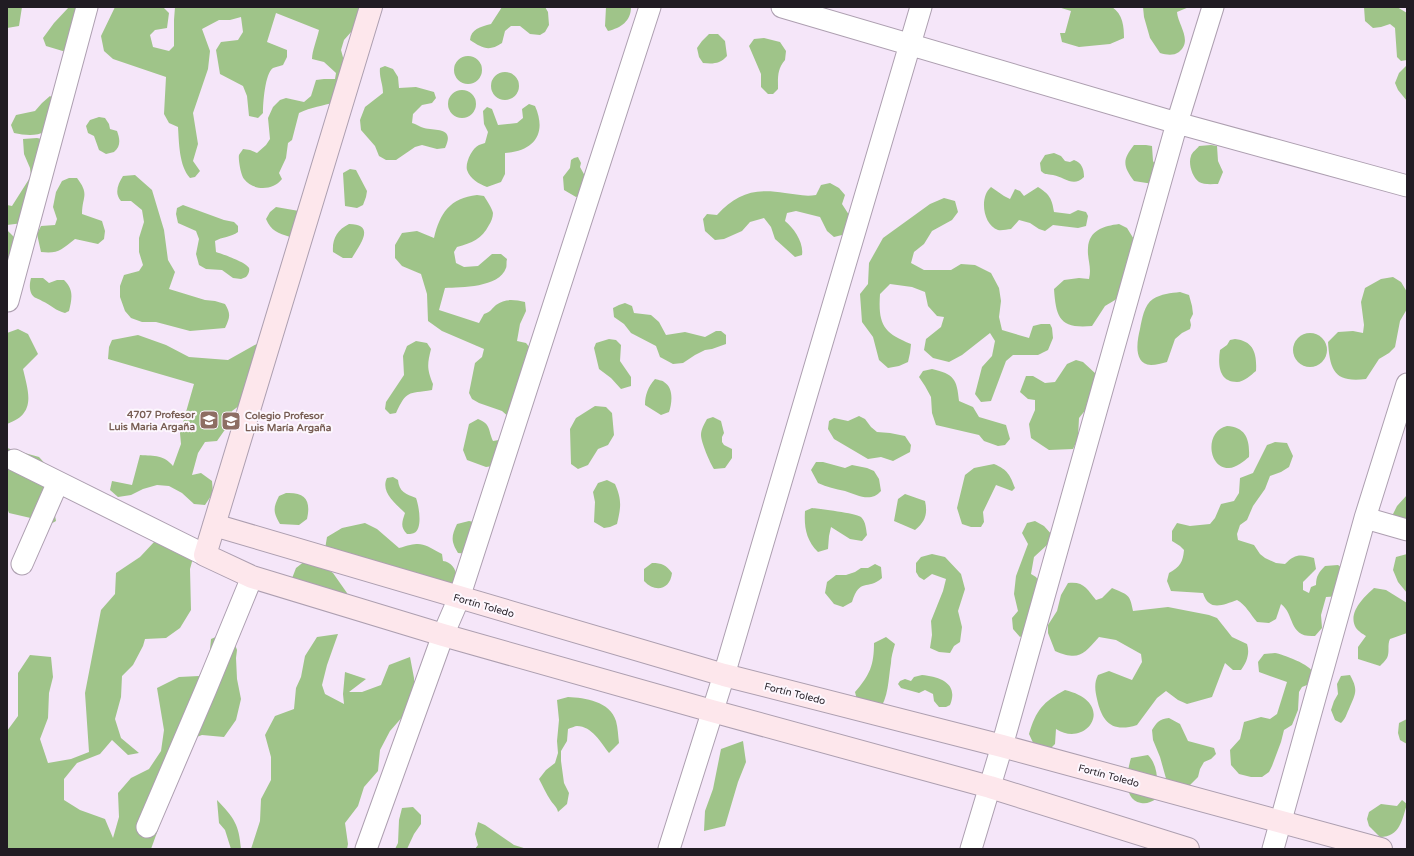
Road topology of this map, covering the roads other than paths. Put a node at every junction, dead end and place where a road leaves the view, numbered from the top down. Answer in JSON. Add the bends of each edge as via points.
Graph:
{"nodes":[{"id":1,"x":87,"y":7,"type":"edge"},
{"id":2,"x":371,"y":7,"type":"edge"},
{"id":3,"x":650,"y":7,"type":"edge"},
{"id":4,"x":782,"y":7,"type":"edge"},
{"id":5,"x":921,"y":7,"type":"edge"},
{"id":6,"x":1213,"y":7,"type":"edge"},
{"id":7,"x":910,"y":44,"type":"junction"},
{"id":8,"x":1177,"y":123,"type":"junction"},
{"id":9,"x":1407,"y":186,"type":"edge"},
{"id":10,"x":8,"y":302,"type":"edge"},
{"id":11,"x":1407,"y":384,"type":"edge"},
{"id":12,"x":14,"y":460,"type":"dead end"},
{"id":13,"x":58,"y":482,"type":"junction"},
{"id":14,"x":1365,"y":518,"type":"junction"},
{"id":15,"x":214,"y":525,"type":"junction"},
{"id":16,"x":1407,"y":530,"type":"edge"},
{"id":17,"x":205,"y":555,"type":"junction"},
{"id":18,"x":22,"y":564,"type":"dead end"},
{"id":19,"x":252,"y":577,"type":"junction"},
{"id":20,"x":459,"y":598,"type":"junction"},
{"id":21,"x":443,"y":635,"type":"junction"},
{"id":22,"x":724,"y":675,"type":"junction"},
{"id":23,"x":712,"y":711,"type":"junction"},
{"id":24,"x":1002,"y":746,"type":"junction"},
{"id":25,"x":990,"y":787,"type":"junction"},
{"id":26,"x":1280,"y":821,"type":"junction"},
{"id":27,"x":147,"y":827,"type":"dead end"},
{"id":28,"x":366,"y":849,"type":"edge"},
{"id":29,"x":670,"y":849,"type":"edge"},
{"id":30,"x":971,"y":849,"type":"edge"},
{"id":31,"x":1188,"y":849,"type":"edge"},
{"id":32,"x":1273,"y":849,"type":"edge"},
{"id":33,"x":1381,"y":849,"type":"edge"}],
"edges":[{"from":1,"to":10,"type":"street"},
{"from":2,"to":15,"type":"street"},
{"from":3,"to":20,"type":"street"},
{"from":4,"to":7,"type":"street"},
{"from":5,"to":7,"type":"street"},
{"from":6,"to":8,"type":"street"},
{"from":7,"to":8,"type":"street"},
{"from":7,"to":22,"type":"street"},
{"from":8,"to":9,"type":"street"},
{"from":8,"to":24,"type":"street"},
{"from":11,"to":14,"type":"street"},
{"from":12,"to":13,"type":"street"},
{"from":13,"to":17,"type":"street"},
{"from":13,"to":18,"type":"street"},
{"from":14,"to":16,"type":"street"},
{"from":14,"to":26,"type":"street"},
{"from":15,"to":17,"type":"street"},
{"from":15,"to":20,"type":"street","name":"Fortín Toledo"},
{"from":17,"to":19,"type":"street"},
{"from":19,"to":21,"type":"street"},
{"from":19,"to":27,"type":"street"},
{"from":20,"to":21,"type":"street"},
{"from":20,"to":22,"type":"street","name":"Fortín Toledo"},
{"from":21,"to":23,"type":"street"},
{"from":21,"to":28,"type":"street"},
{"from":22,"to":23,"type":"street"},
{"from":22,"to":24,"type":"street","name":"Fortín Toledo"},
{"from":23,"to":25,"type":"street"},
{"from":23,"to":29,"type":"street"},
{"from":24,"to":25,"type":"street"},
{"from":24,"to":26,"type":"street","name":"Fortín Toledo"},
{"from":25,"to":30,"type":"street"},
{"from":25,"to":31,"type":"street"},
{"from":26,"to":32,"type":"street"},
{"from":26,"to":33,"type":"street","name":"Fortín Toledo"}]}
